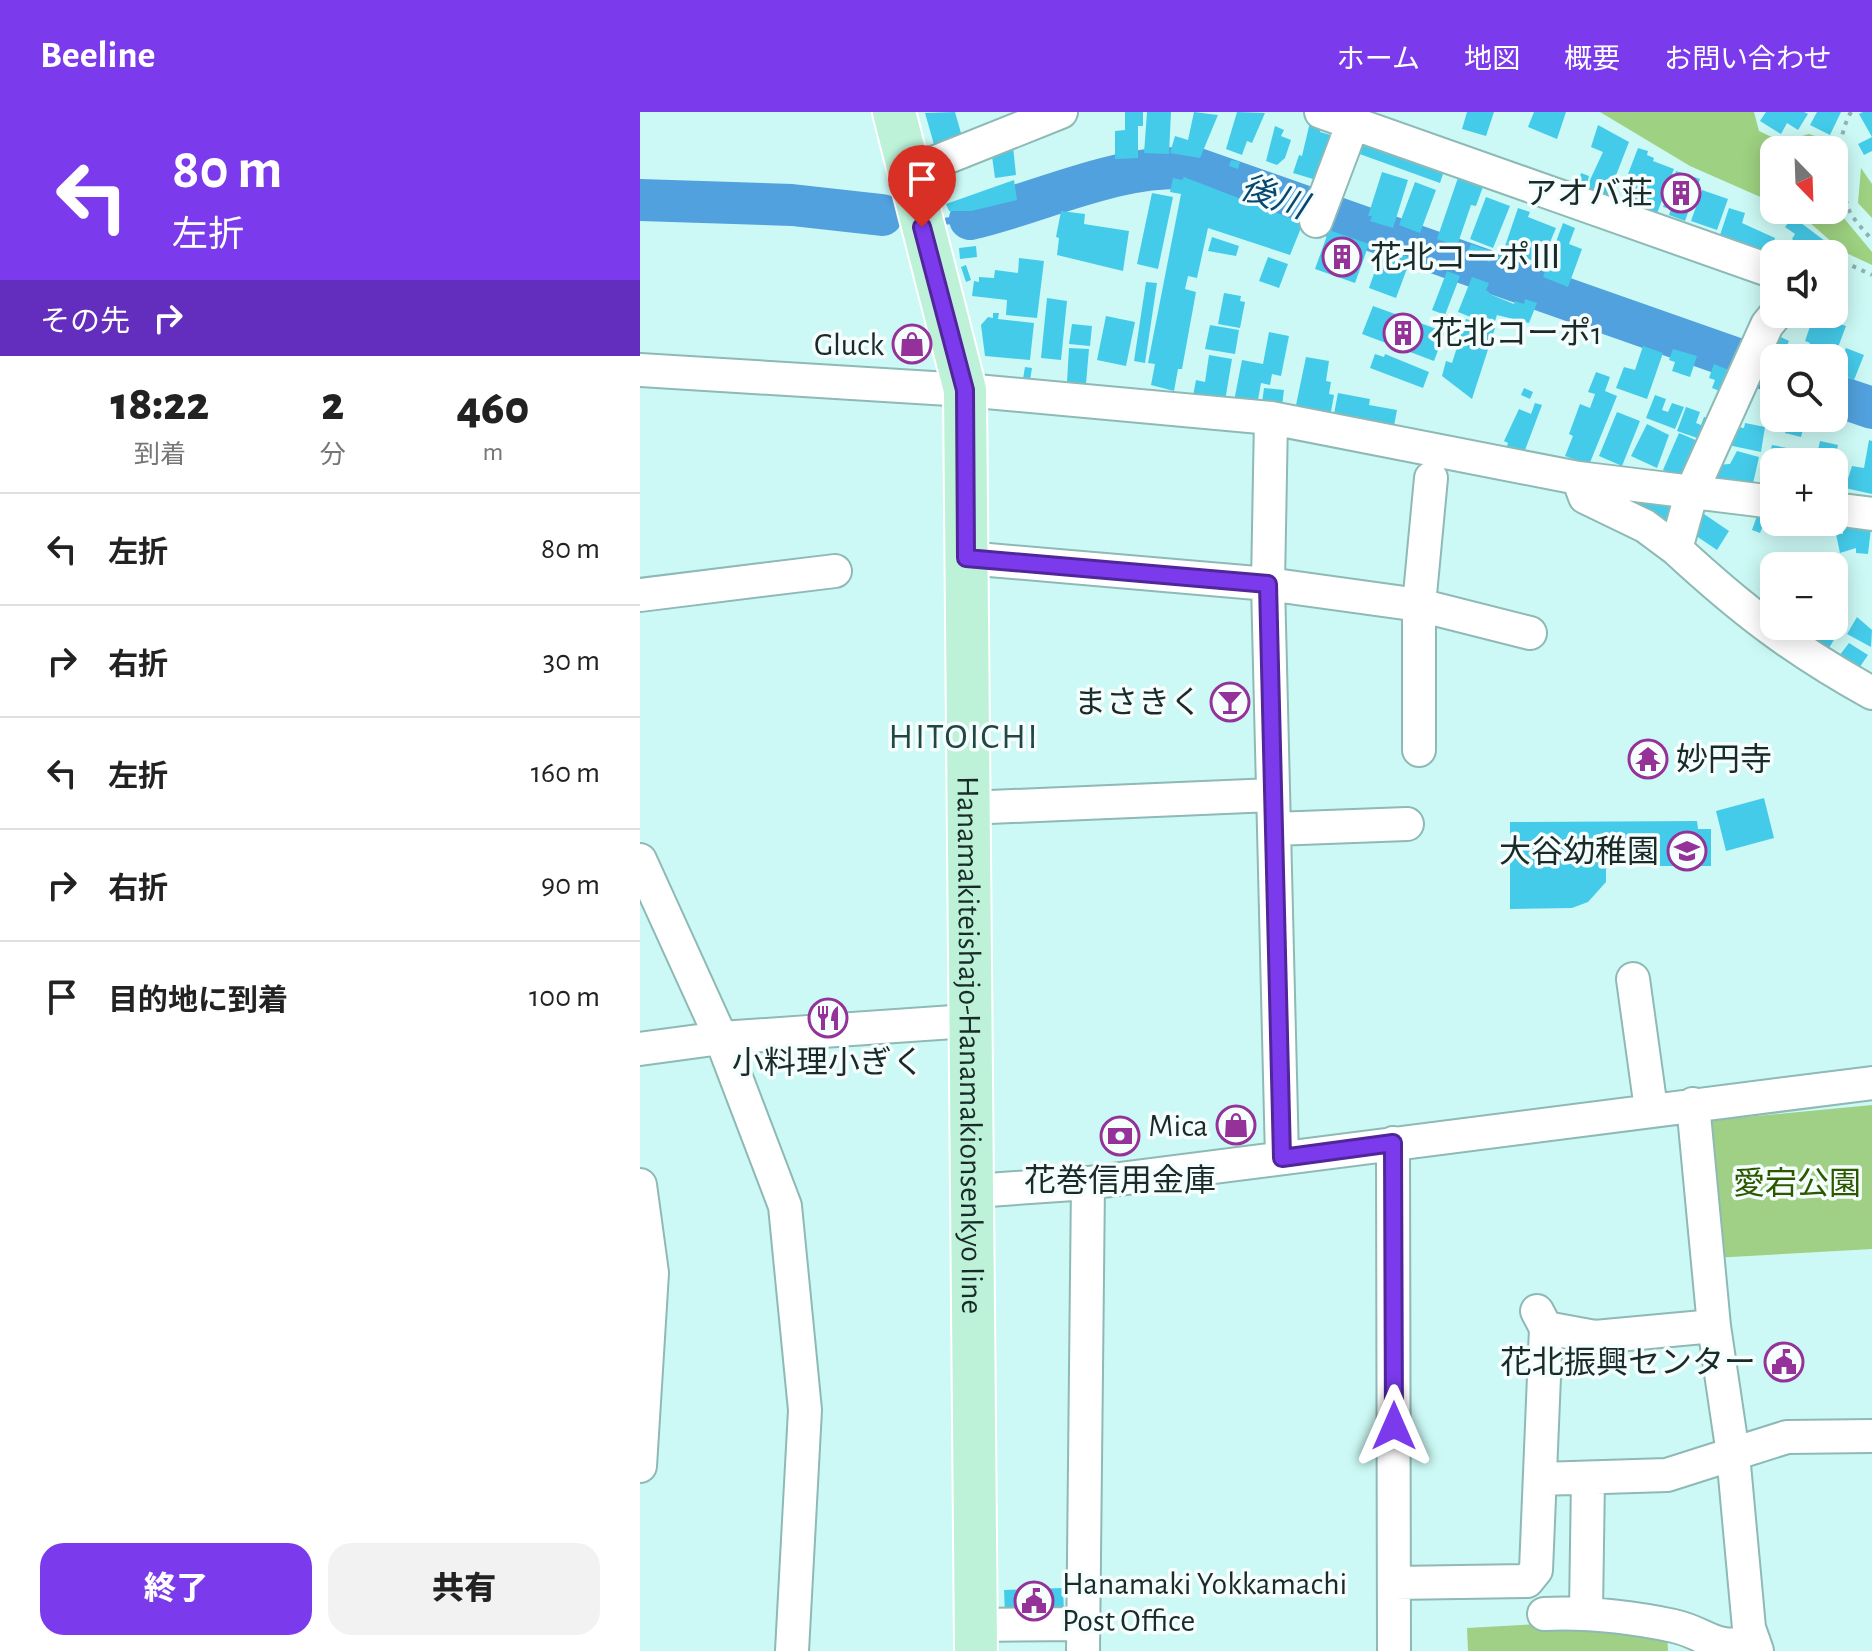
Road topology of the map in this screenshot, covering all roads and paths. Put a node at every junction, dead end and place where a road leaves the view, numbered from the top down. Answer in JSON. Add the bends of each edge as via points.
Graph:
{"nodes":[{"id":1,"x":894,"y":112,"type":"edge"},
{"id":2,"x":1061,"y":112,"type":"edge"},
{"id":3,"x":1321,"y":112,"type":"edge"},
{"id":4,"x":1851,"y":112,"type":"edge"},
{"id":5,"x":1353,"y":123,"type":"junction"},
{"id":6,"x":908,"y":173,"type":"junction"},
{"id":7,"x":1321,"y":208,"type":"dead end"},
{"id":8,"x":1872,"y":240,"type":"edge"},
{"id":9,"x":1848,"y":264,"type":"edge"},
{"id":10,"x":1760,"y":267,"type":"edge"},
{"id":11,"x":1872,"y":275,"type":"edge"},
{"id":12,"x":1766,"y":328,"type":"edge"},
{"id":13,"x":640,"y":370,"type":"edge"},
{"id":14,"x":965,"y":390,"type":"junction"},
{"id":15,"x":1271,"y":418,"type":"junction"},
{"id":16,"x":1431,"y":478,"type":"dead end"},
{"id":17,"x":1578,"y":478,"type":"junction"},
{"id":18,"x":1692,"y":491,"type":"junction"},
{"id":19,"x":1760,"y":500,"type":"edge"},
{"id":20,"x":1848,"y":511,"type":"edge"},
{"id":21,"x":1872,"y":514,"type":"edge"},
{"id":22,"x":1676,"y":549,"type":"junction"},
{"id":23,"x":966,"y":558,"type":"junction"},
{"id":24,"x":835,"y":571,"type":"dead end"},
{"id":25,"x":1268,"y":584,"type":"junction"},
{"id":26,"x":640,"y":595,"type":"edge"},
{"id":27,"x":1419,"y":605,"type":"junction"},
{"id":28,"x":1530,"y":633,"type":"dead end"},
{"id":29,"x":1872,"y":693,"type":"edge"},
{"id":30,"x":1419,"y":750,"type":"dead end"},
{"id":31,"x":1273,"y":795,"type":"junction"},
{"id":32,"x":967,"y":808,"type":"junction"},
{"id":33,"x":1407,"y":824,"type":"dead end"},
{"id":34,"x":1274,"y":829,"type":"junction"},
{"id":35,"x":640,"y":860,"type":"edge"},
{"id":36,"x":1633,"y":979,"type":"dead end"},
{"id":37,"x":968,"y":1021,"type":"junction"},
{"id":38,"x":721,"y":1038,"type":"junction"},
{"id":39,"x":640,"y":1049,"type":"edge"},
{"id":40,"x":1872,"y":1083,"type":"edge"},
{"id":41,"x":1693,"y":1104,"type":"junction"},
{"id":42,"x":1651,"y":1109,"type":"junction"},
{"id":43,"x":1393,"y":1143,"type":"junction"},
{"id":44,"x":1282,"y":1158,"type":"junction"},
{"id":45,"x":1088,"y":1183,"type":"junction"},
{"id":46,"x":640,"y":1185,"type":"edge"},
{"id":47,"x":974,"y":1191,"type":"junction"},
{"id":48,"x":1714,"y":1326,"type":"junction"},
{"id":49,"x":1872,"y":1436,"type":"edge"},
{"id":50,"x":1733,"y":1454,"type":"junction"},
{"id":51,"x":640,"y":1466,"type":"edge"},
{"id":52,"x":1588,"y":1478,"type":"junction"},
{"id":53,"x":1540,"y":1479,"type":"junction"},
{"id":54,"x":1394,"y":1583,"type":"junction"},
{"id":55,"x":1586,"y":1612,"type":"junction"},
{"id":56,"x":1544,"y":1614,"type":"dead end"},
{"id":57,"x":1083,"y":1637,"type":"edge"},
{"id":58,"x":976,"y":1638,"type":"edge"},
{"id":59,"x":1755,"y":1646,"type":"edge"},
{"id":60,"x":792,"y":1651,"type":"edge"},
{"id":61,"x":1394,"y":1651,"type":"edge"}],
"edges":[{"from":1,"to":6,"type":"main road","name":"Hanamakiteishajo-Hanamakionsenkyo line"},
{"from":2,"to":6,"type":"street"},
{"from":3,"to":5,"type":"street"},
{"from":4,"to":8,"type":"path","via":[[1841,129],[1839,151],[1849,210]]},
{"from":5,"to":7,"type":"street"},
{"from":5,"to":10,"type":"street"},
{"from":6,"to":14,"type":"main road","name":"Hanamakiteishajo-Hanamakionsenkyo line"},
{"from":9,"to":11,"type":"path"},
{"from":12,"to":18,"type":"street"},
{"from":13,"to":14,"type":"street"},
{"from":14,"to":15,"type":"street"},
{"from":14,"to":23,"type":"main road","name":"Hanamakiteishajo-Hanamakionsenkyo line"},
{"from":15,"to":17,"type":"street"},
{"from":15,"to":25,"type":"street"},
{"from":16,"to":27,"type":"street"},
{"from":17,"to":18,"type":"street"},
{"from":17,"to":22,"type":"street","via":[[1585,497],[1645,526]]},
{"from":18,"to":19,"type":"street"},
{"from":18,"to":22,"type":"street"},
{"from":20,"to":21,"type":"street"},
{"from":22,"to":29,"type":"street","via":[[1743,611],[1813,661]]},
{"from":23,"to":25,"type":"street"},
{"from":23,"to":32,"type":"main road","name":"Hanamakiteishajo-Hanamakionsenkyo line"},
{"from":24,"to":26,"type":"street"},
{"from":25,"to":27,"type":"street"},
{"from":25,"to":31,"type":"street"},
{"from":27,"to":28,"type":"street"},
{"from":27,"to":30,"type":"street"},
{"from":31,"to":32,"type":"street"},
{"from":31,"to":34,"type":"street"},
{"from":32,"to":37,"type":"main road","name":"Hanamakiteishajo-Hanamakionsenkyo line"},
{"from":33,"to":34,"type":"street"},
{"from":34,"to":44,"type":"street"},
{"from":35,"to":38,"type":"street"},
{"from":36,"to":42,"type":"street"},
{"from":37,"to":38,"type":"street"},
{"from":37,"to":47,"type":"main road","name":"Hanamakiteishajo-Hanamakionsenkyo line"},
{"from":38,"to":39,"type":"street"},
{"from":38,"to":60,"type":"street","via":[[785,1206],[805,1410]]},
{"from":40,"to":41,"type":"street"},
{"from":41,"to":42,"type":"street"},
{"from":41,"to":48,"type":"street"},
{"from":42,"to":43,"type":"street"},
{"from":43,"to":44,"type":"street"},
{"from":43,"to":54,"type":"street"},
{"from":44,"to":45,"type":"street"},
{"from":45,"to":47,"type":"street"},
{"from":45,"to":57,"type":"street"},
{"from":46,"to":51,"type":"street","via":[[652,1273]]},
{"from":47,"to":58,"type":"main road","name":"Hanamakiteishajo-Hanamakionsenkyo line"},
{"from":48,"to":50,"type":"street"},
{"from":48,"to":53,"type":"street","via":[[1595,1337],[1541,1319]]},
{"from":49,"to":50,"type":"street","via":[[1787,1437]]},
{"from":50,"to":52,"type":"street","via":[[1667,1475]]},
{"from":50,"to":59,"type":"street"},
{"from":52,"to":53,"type":"street"},
{"from":52,"to":55,"type":"street"},
{"from":53,"to":54,"type":"street","via":[[1536,1570],[1527,1581]]},
{"from":54,"to":61,"type":"street"},
{"from":55,"to":56,"type":"street"},
{"from":55,"to":59,"type":"street","via":[[1679,1627],[1711,1648]]},
{"from":57,"to":58,"type":"street"}]}
